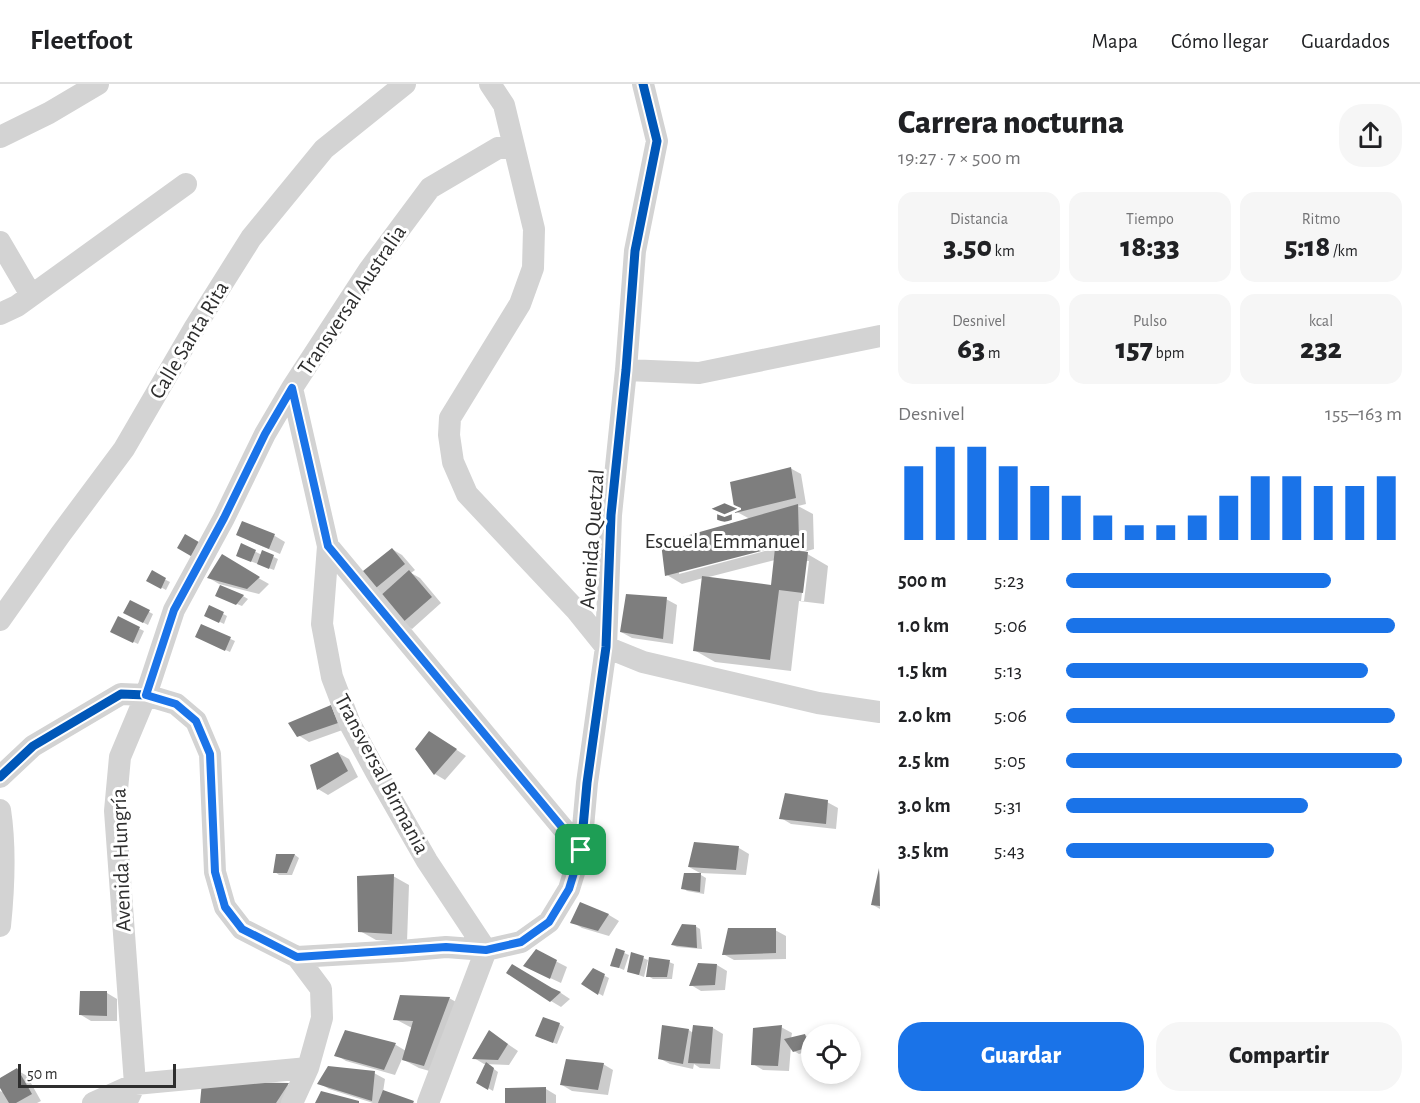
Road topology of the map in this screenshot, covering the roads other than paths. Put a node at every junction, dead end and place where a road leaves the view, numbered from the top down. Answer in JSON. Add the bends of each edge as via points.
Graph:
{"nodes":[{"id":1,"x":98,"y":84,"type":"edge"},
{"id":2,"x":405,"y":84,"type":"edge"},
{"id":3,"x":490,"y":84,"type":"edge"},
{"id":4,"x":643,"y":84,"type":"edge"},
{"id":5,"x":0,"y":137,"type":"edge"},
{"id":6,"x":514,"y":146,"type":"junction"},
{"id":7,"x":186,"y":184,"type":"dead end"},
{"id":8,"x":0,"y":242,"type":"edge"},
{"id":9,"x":31,"y":295,"type":"junction"},
{"id":10,"x":0,"y":314,"type":"edge"},
{"id":11,"x":880,"y":336,"type":"edge"},
{"id":12,"x":626,"y":370,"type":"junction"},
{"id":13,"x":292,"y":388,"type":"junction"},
{"id":14,"x":328,"y":546,"type":"junction"},
{"id":15,"x":0,"y":620,"type":"edge"},
{"id":16,"x":606,"y":647,"type":"junction"},
{"id":17,"x":146,"y":695,"type":"junction"},
{"id":18,"x":880,"y":712,"type":"edge"},
{"id":19,"x":0,"y":777,"type":"edge"},
{"id":20,"x":0,"y":810,"type":"edge"},
{"id":21,"x":581,"y":850,"type":"junction"},
{"id":22,"x":0,"y":927,"type":"edge"},
{"id":23,"x":486,"y":950,"type":"junction"},
{"id":24,"x":297,"y":957,"type":"junction"},
{"id":25,"x":308,"y":1068,"type":"junction"},
{"id":26,"x":130,"y":1093,"type":"edge"},
{"id":27,"x":93,"y":1103,"type":"edge"},
{"id":28,"x":292,"y":1103,"type":"edge"},
{"id":29,"x":428,"y":1103,"type":"edge"}],
"edges":[{"from":1,"to":5,"type":"street"},
{"from":2,"to":15,"type":"street","name":"Calle Santa Rita","via":[[324,149],[251,238],[124,449]]},
{"from":3,"to":6,"type":"street","via":[[504,105]]},
{"from":4,"to":12,"type":"street","name":"Avenida Quetzal","via":[[657,141],[635,250]]},
{"from":6,"to":13,"type":"street","name":"Transversal Australia","via":[[498,148],[430,188],[369,270]]},
{"from":6,"to":16,"type":"street","via":[[534,229],[533,268],[520,304],[450,418],[453,462],[467,494],[577,610]]},
{"from":7,"to":9,"type":"street"},
{"from":8,"to":9,"type":"street"},
{"from":9,"to":10,"type":"street"},
{"from":11,"to":12,"type":"street","via":[[699,374]]},
{"from":12,"to":16,"type":"street","name":"Avenida Quetzal","via":[[611,515]]},
{"from":13,"to":14,"type":"street","name":"Transversal Australia"},
{"from":13,"to":17,"type":"street","name":"Avenida Hungría","via":[[174,610]]},
{"from":14,"to":21,"type":"street","name":"Transversal Australia"},
{"from":14,"to":23,"type":"street","name":"Transversal Birmania","via":[[322,624],[332,677],[350,724],[427,861]]},
{"from":16,"to":18,"type":"street","via":[[655,665],[818,703]]},
{"from":16,"to":21,"type":"street","name":"Avenida Quetzal","via":[[586,783]]},
{"from":17,"to":19,"type":"street","via":[[121,694],[33,746]]},
{"from":17,"to":24,"type":"street","via":[[176,704],[196,721],[210,754],[215,872],[225,907],[242,929]]},
{"from":17,"to":26,"type":"street","name":"Avenida Hungría","via":[[120,757],[115,811]]},
{"from":20,"to":22,"type":"street","via":[[4,886]]},
{"from":21,"to":23,"type":"street","name":"Avenida Quetzal","via":[[569,889],[549,922],[521,942]]},
{"from":23,"to":24,"type":"street","name":"Avenida Quetzal","via":[[446,947]]},
{"from":23,"to":29,"type":"street"},
{"from":24,"to":25,"type":"street","via":[[321,989],[322,1018]]},
{"from":25,"to":26,"type":"street"},
{"from":25,"to":28,"type":"street"},
{"from":26,"to":27,"type":"street"}]}
